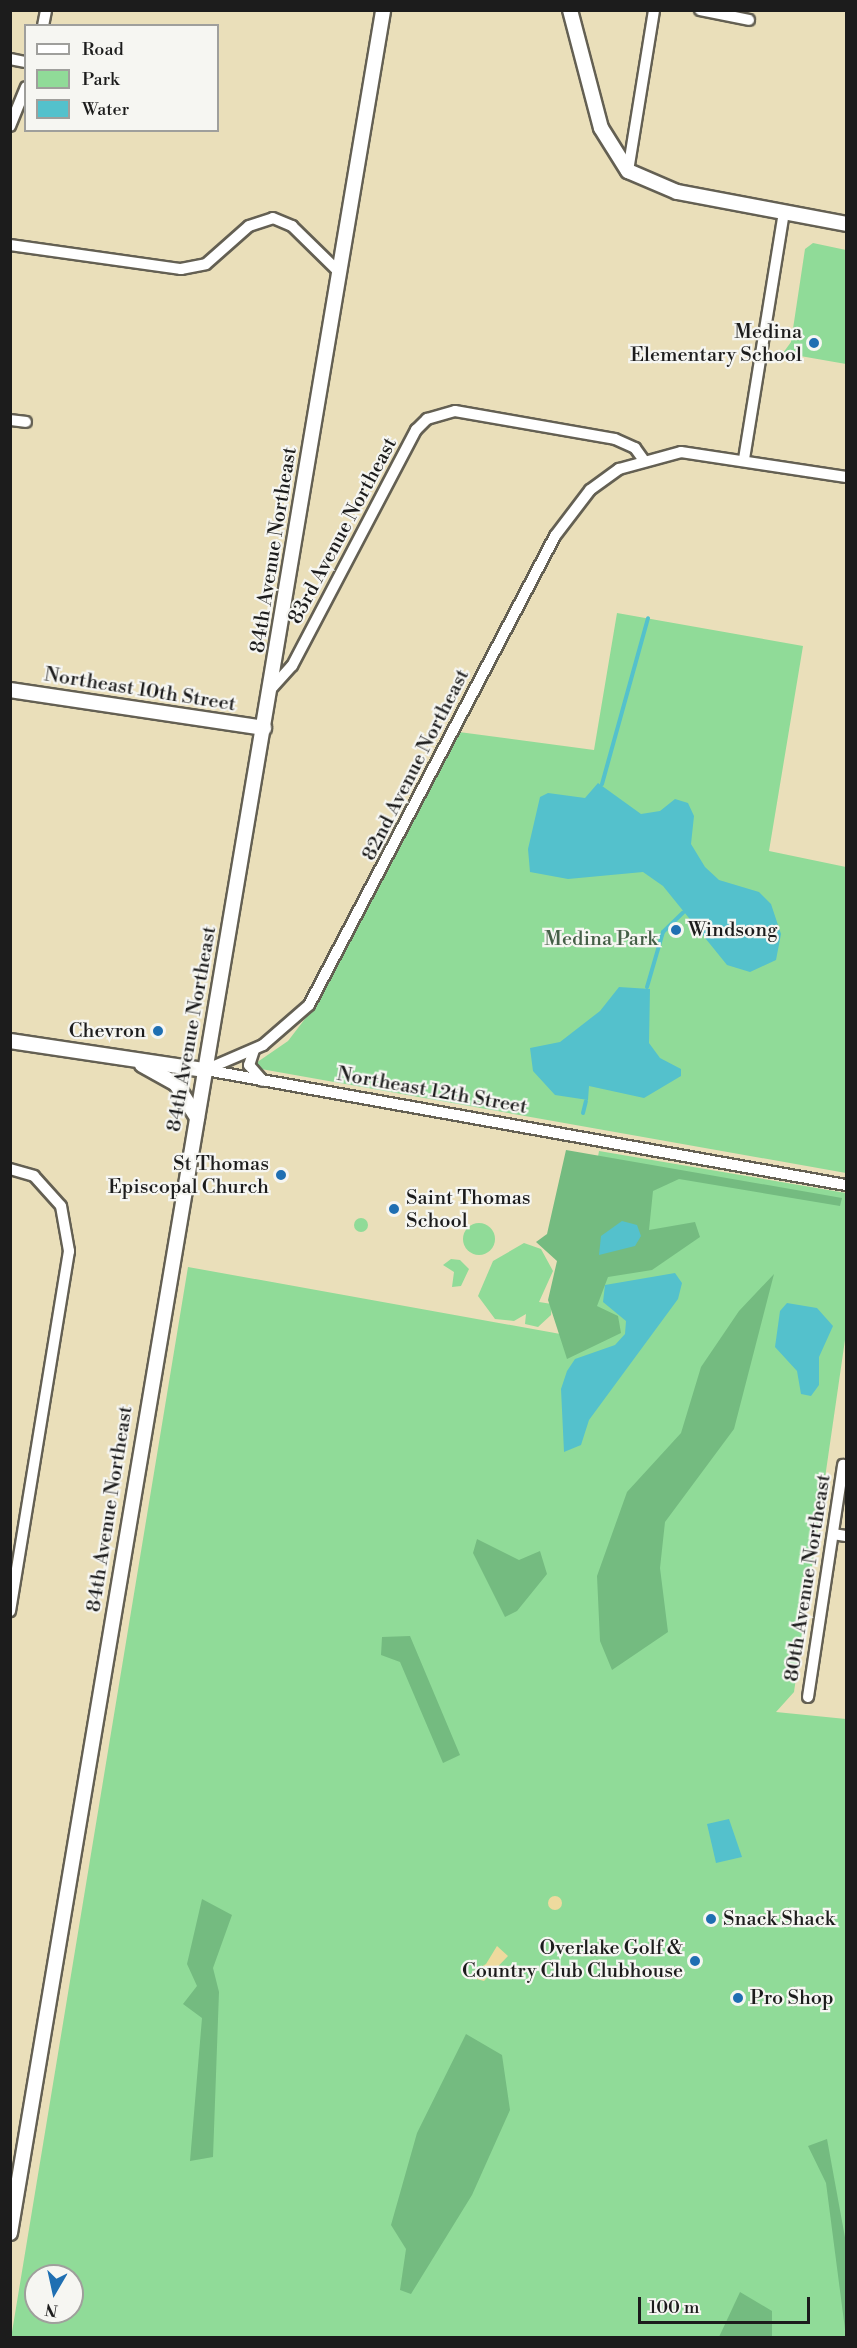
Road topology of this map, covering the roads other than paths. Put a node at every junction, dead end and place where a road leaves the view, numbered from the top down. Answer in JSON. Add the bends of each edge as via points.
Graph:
{"nodes":[{"id":1,"x":383,"y":10,"type":"edge"},
{"id":2,"x":570,"y":10,"type":"edge"},
{"id":3,"x":654,"y":10,"type":"edge"},
{"id":4,"x":700,"y":10,"type":"edge"},
{"id":5,"x":749,"y":20,"type":"dead end"},
{"id":6,"x":24,"y":92,"type":"edge"},
{"id":7,"x":10,"y":126,"type":"edge"},
{"id":8,"x":628,"y":171,"type":"junction"},
{"id":9,"x":784,"y":213,"type":"junction"},
{"id":10,"x":846,"y":224,"type":"edge"},
{"id":11,"x":10,"y":245,"type":"edge"},
{"id":12,"x":340,"y":273,"type":"junction"},
{"id":13,"x":10,"y":420,"type":"edge"},
{"id":14,"x":26,"y":422,"type":"dead end"},
{"id":15,"x":643,"y":459,"type":"junction"},
{"id":16,"x":744,"y":459,"type":"junction"},
{"id":17,"x":846,"y":477,"type":"edge"},
{"id":18,"x":271,"y":689,"type":"junction"},
{"id":19,"x":10,"y":690,"type":"edge"},
{"id":20,"x":264,"y":728,"type":"junction"},
{"id":21,"x":10,"y":1041,"type":"edge"},
{"id":22,"x":255,"y":1049,"type":"junction"},
{"id":23,"x":133,"y":1059,"type":"junction"},
{"id":24,"x":205,"y":1070,"type":"junction"},
{"id":25,"x":265,"y":1082,"type":"junction"},
{"id":26,"x":197,"y":1118,"type":"junction"},
{"id":27,"x":10,"y":1169,"type":"edge"},
{"id":28,"x":846,"y":1185,"type":"edge"},
{"id":29,"x":843,"y":1465,"type":"dead end"},
{"id":30,"x":833,"y":1534,"type":"junction"},
{"id":31,"x":846,"y":1536,"type":"edge"},
{"id":32,"x":10,"y":1611,"type":"edge"},
{"id":33,"x":808,"y":1697,"type":"dead end"},
{"id":34,"x":10,"y":2233,"type":"edge"}],
"edges":[{"from":1,"to":12,"type":"main road","name":"84th Avenue Northeast"},
{"from":2,"to":8,"type":"main road","via":[[601,128]]},
{"from":3,"to":8,"type":"street"},
{"from":4,"to":5,"type":"street"},
{"from":6,"to":7,"type":"street"},
{"from":8,"to":9,"type":"main road","via":[[677,192]]},
{"from":9,"to":10,"type":"main road"},
{"from":9,"to":16,"type":"street"},
{"from":11,"to":12,"type":"street","via":[[181,269],[206,264],[249,226],[273,218],[292,226]]},
{"from":12,"to":18,"type":"main road","name":"84th Avenue Northeast"},
{"from":13,"to":14,"type":"street"},
{"from":15,"to":16,"type":"street","name":"82nd Avenue Northeast","via":[[681,452]]},
{"from":15,"to":18,"type":"street","name":"83rd Avenue Northeast","via":[[635,448],[615,439],[455,411],[427,419],[416,430],[291,666]]},
{"from":15,"to":22,"type":"street","name":"82nd Avenue Northeast","via":[[601,481],[567,515],[323,983],[294,1023]]},
{"from":16,"to":17,"type":"street","name":"82nd Avenue Northeast"},
{"from":18,"to":20,"type":"main road","name":"84th Avenue Northeast"},
{"from":19,"to":20,"type":"main road","name":"Northeast 10th Street"},
{"from":20,"to":24,"type":"main road","name":"84th Avenue Northeast"},
{"from":21,"to":23,"type":"main road","name":"Northeast 12th Street"},
{"from":22,"to":24,"type":"street","name":"82nd Avenue Northeast"},
{"from":22,"to":25,"type":"street","via":[[249,1065]]},
{"from":23,"to":24,"type":"main road","name":"Northeast 12th Street"},
{"from":23,"to":26,"type":"main road","via":[[176,1084]]},
{"from":24,"to":25,"type":"street","name":"Northeast 12th Street"},
{"from":24,"to":26,"type":"main road","name":"84th Avenue Northeast"},
{"from":25,"to":28,"type":"street","name":"Northeast 12th Street"},
{"from":26,"to":34,"type":"main road","name":"84th Avenue Northeast"},
{"from":27,"to":32,"type":"street","via":[[34,1176],[61,1206],[69,1251]]},
{"from":29,"to":30,"type":"street","name":"80th Avenue Northeast"},
{"from":30,"to":31,"type":"street"},
{"from":30,"to":33,"type":"street","name":"80th Avenue Northeast"}]}
